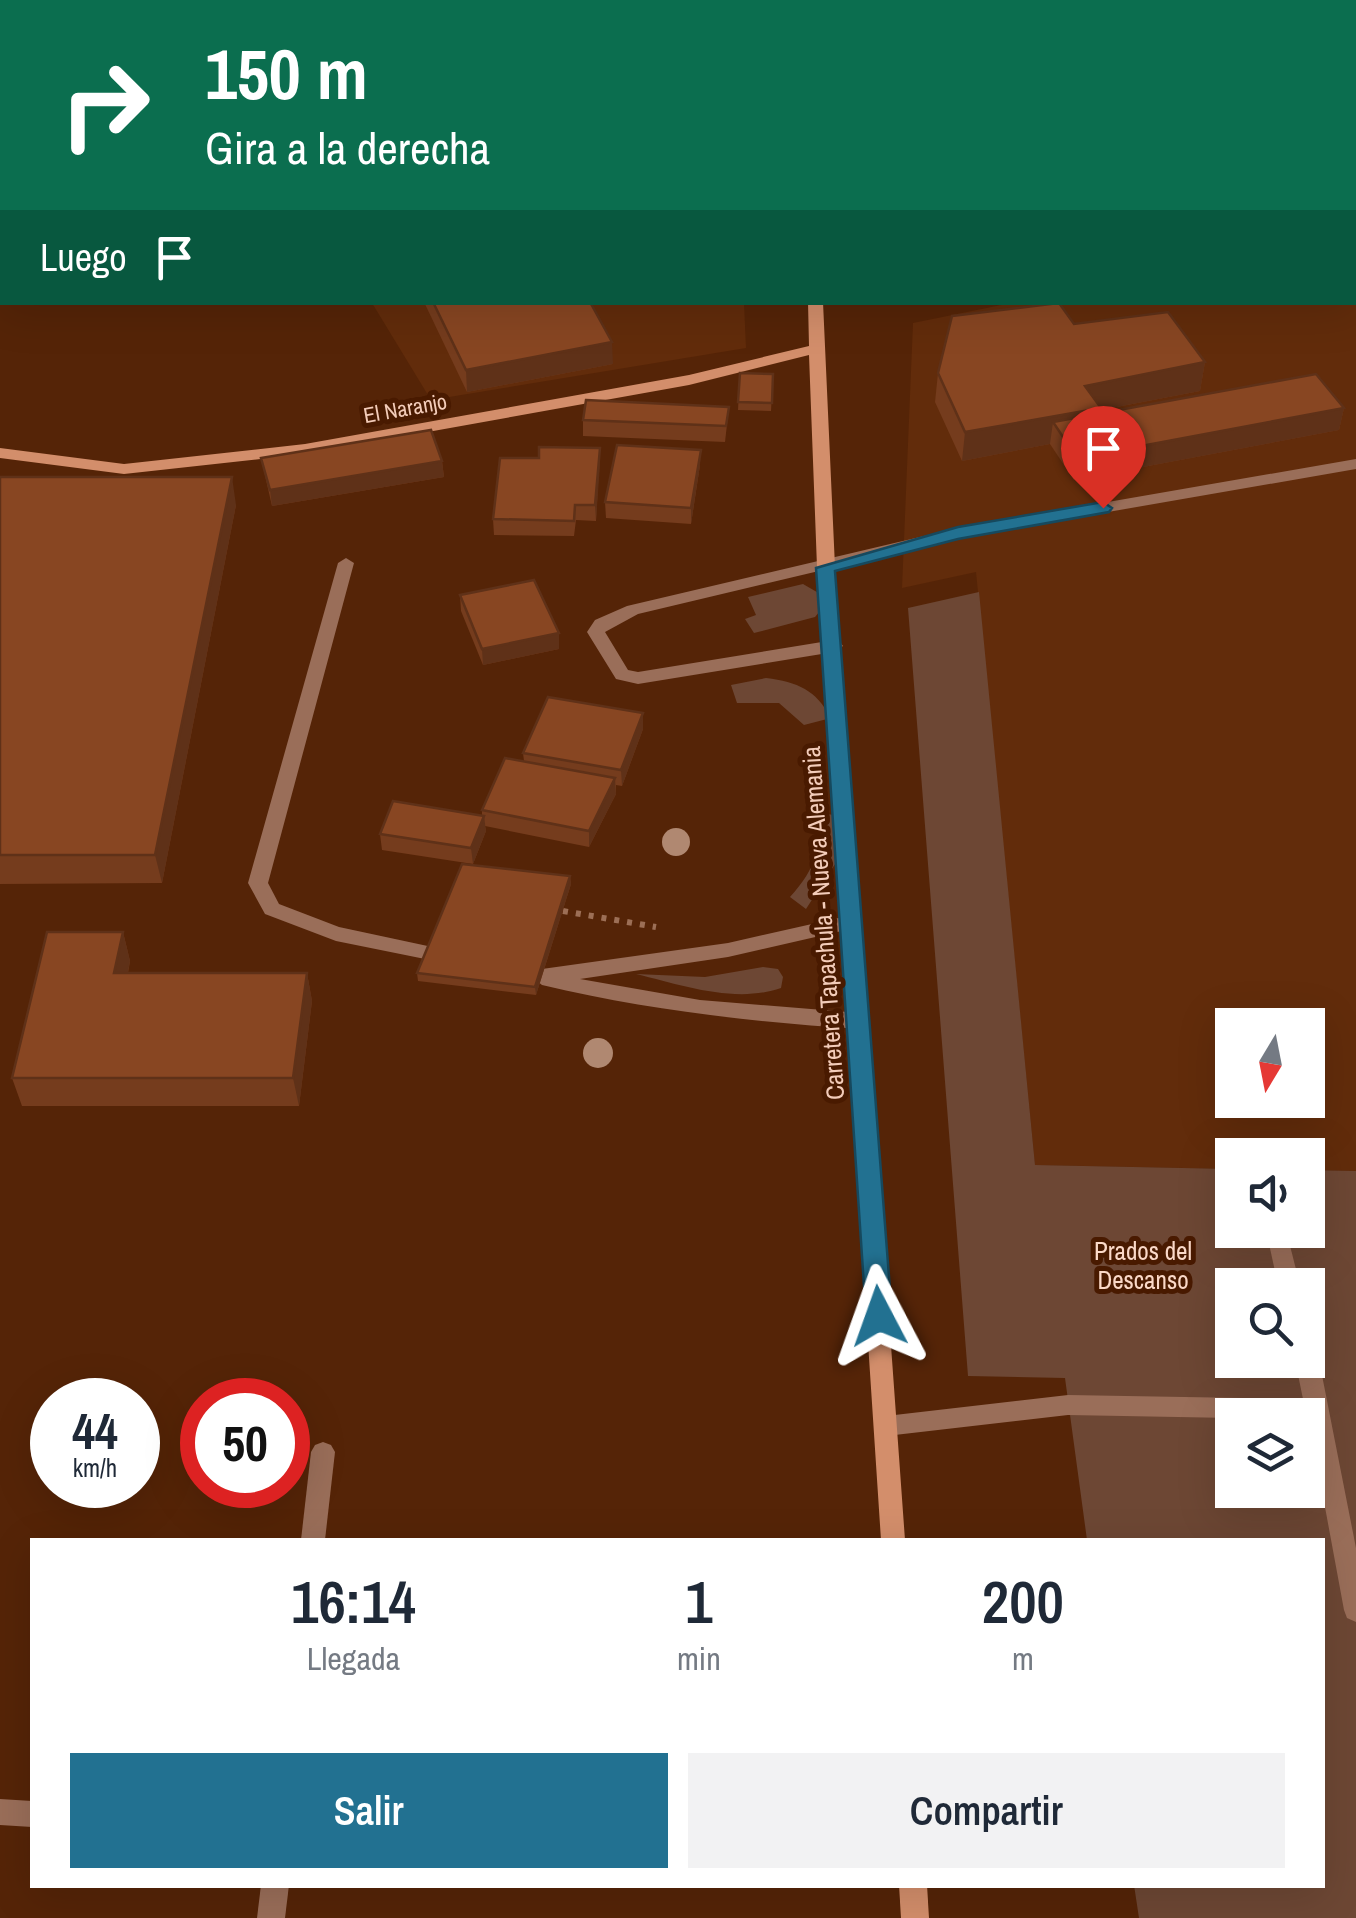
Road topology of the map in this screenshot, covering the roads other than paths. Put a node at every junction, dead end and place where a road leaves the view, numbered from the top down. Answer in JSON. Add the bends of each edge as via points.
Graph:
{"nodes":[{"id":1,"x":814,"y":305,"type":"edge"},
{"id":2,"x":814,"y":349,"type":"junction"},
{"id":3,"x":0,"y":453,"type":"edge"},
{"id":4,"x":1356,"y":464,"type":"edge"},
{"id":5,"x":346,"y":563,"type":"dead end"},
{"id":6,"x":826,"y":568,"type":"junction"},
{"id":7,"x":834,"y":646,"type":"junction"},
{"id":8,"x":852,"y":922,"type":"junction"},
{"id":9,"x":430,"y":953,"type":"edge"},
{"id":10,"x":860,"y":1021,"type":"junction"},
{"id":11,"x":1215,"y":1406,"type":"edge"},
{"id":12,"x":886,"y":1426,"type":"junction"},
{"id":13,"x":1325,"y":1445,"type":"edge"},
{"id":14,"x":323,"y":1452,"type":"dead end"},
{"id":15,"x":313,"y":1538,"type":"edge"},
{"id":16,"x":893,"y":1538,"type":"edge"},
{"id":17,"x":1356,"y":1610,"type":"edge"},
{"id":18,"x":0,"y":1812,"type":"edge"},
{"id":19,"x":30,"y":1814,"type":"edge"},
{"id":20,"x":275,"y":1888,"type":"edge"},
{"id":21,"x":914,"y":1888,"type":"edge"},
{"id":22,"x":271,"y":1918,"type":"edge"},
{"id":23,"x":915,"y":1918,"type":"edge"}],
"edges":[{"from":1,"to":2,"type":"main road","name":"Carretera Tapachula - Nueva Alemania"},
{"from":2,"to":3,"type":"main road","name":"El Naranjo","via":[[689,380],[305,449],[124,469]]},
{"from":2,"to":6,"type":"main road","name":"Carretera Tapachula - Nueva Alemania"},
{"from":4,"to":6,"type":"street","via":[[958,533]]},
{"from":5,"to":9,"type":"street","via":[[258,883],[272,909],[336,934]]},
{"from":6,"to":7,"type":"main road","name":"Carretera Tapachula - Nueva Alemania"},
{"from":6,"to":7,"type":"street","via":[[633,610],[600,624],[596,638],[622,675],[638,678]]},
{"from":7,"to":8,"type":"main road","name":"Carretera Tapachula - Nueva Alemania"},
{"from":8,"to":10,"type":"main road","name":"Carretera Tapachula - Nueva Alemania"},
{"from":8,"to":10,"type":"street","via":[[728,950],[542,977],[631,1000]]},
{"from":10,"to":12,"type":"main road","name":"Carretera Tapachula - Nueva Alemania"},
{"from":11,"to":12,"type":"street","via":[[1068,1404]]},
{"from":12,"to":16,"type":"main road","name":"Carretera Tapachula - Nueva Alemania"},
{"from":13,"to":17,"type":"street"},
{"from":14,"to":15,"type":"street"},
{"from":18,"to":19,"type":"street"},
{"from":20,"to":22,"type":"street"},
{"from":21,"to":23,"type":"main road"}]}
